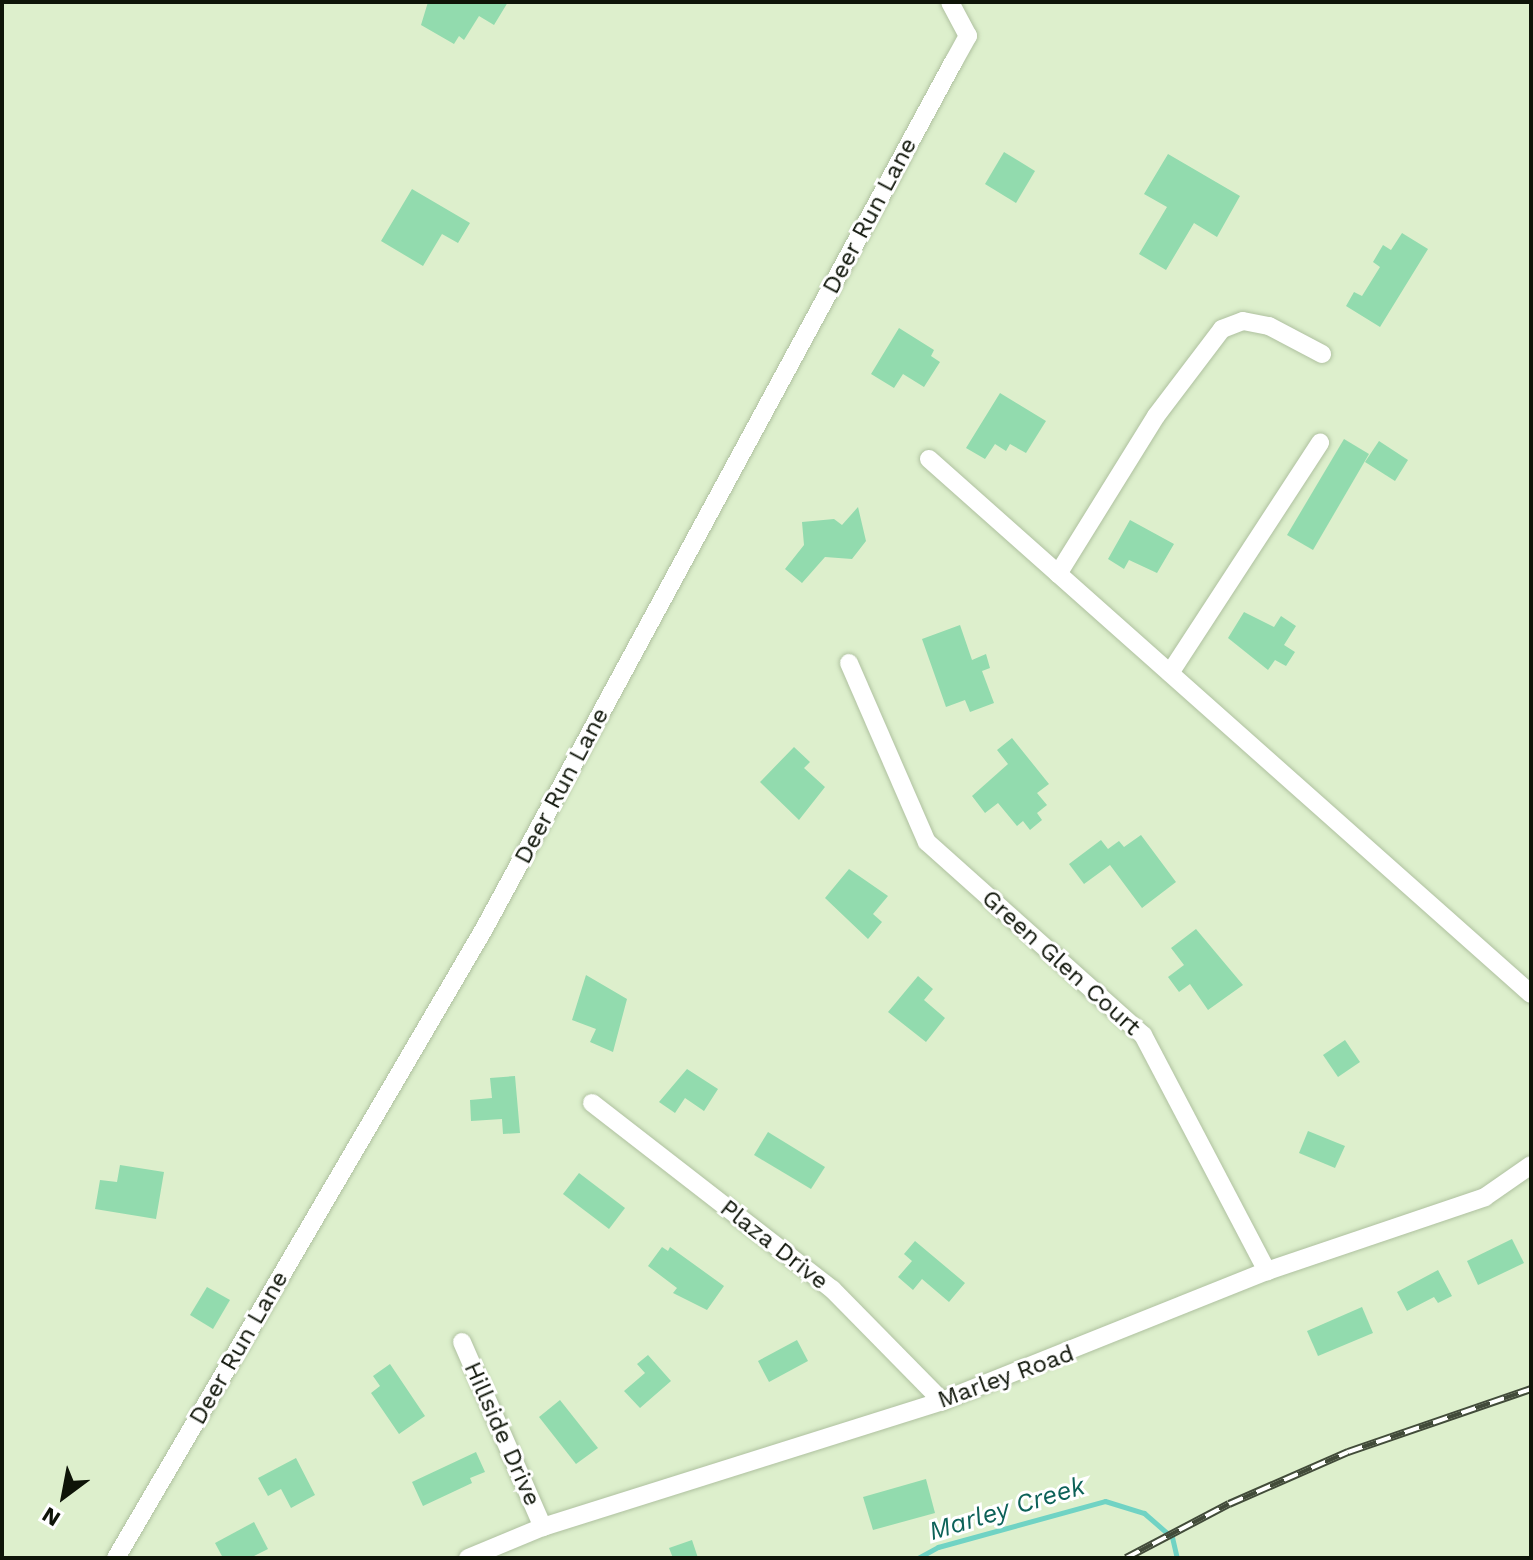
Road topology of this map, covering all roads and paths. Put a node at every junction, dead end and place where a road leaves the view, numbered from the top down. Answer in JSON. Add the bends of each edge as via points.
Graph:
{"nodes":[{"id":1,"x":950,"y":2,"type":"edge"},
{"id":2,"x":1322,"y":354,"type":"dead end"},
{"id":3,"x":1320,"y":443,"type":"dead end"},
{"id":4,"x":929,"y":459,"type":"dead end"},
{"id":5,"x":1058,"y":574,"type":"junction"},
{"id":6,"x":849,"y":663,"type":"dead end"},
{"id":7,"x":1170,"y":673,"type":"junction"},
{"id":8,"x":1531,"y":994,"type":"edge"},
{"id":9,"x":592,"y":1103,"type":"dead end"},
{"id":10,"x":1531,"y":1165,"type":"edge"},
{"id":11,"x":1267,"y":1271,"type":"junction"},
{"id":12,"x":462,"y":1342,"type":"dead end"},
{"id":13,"x":942,"y":1401,"type":"junction"},
{"id":14,"x":543,"y":1527,"type":"junction"},
{"id":15,"x":116,"y":1558,"type":"edge"},
{"id":16,"x":468,"y":1558,"type":"edge"}],
"edges":[{"from":1,"to":15,"type":"street","name":"Deer Run Lane","via":[[968,36],[484,929]]},
{"from":2,"to":5,"type":"street","via":[[1269,326],[1243,321],[1222,329],[1156,416]]},
{"from":3,"to":7,"type":"street"},
{"from":4,"to":5,"type":"street"},
{"from":5,"to":7,"type":"street"},
{"from":6,"to":11,"type":"street","name":"Green Glen Court","via":[[927,842],[1143,1035]]},
{"from":7,"to":8,"type":"street"},
{"from":9,"to":13,"type":"street","name":"Plaza Drive","via":[[832,1289]]},
{"from":10,"to":11,"type":"street","name":"Marley Road","via":[[1485,1197]]},
{"from":11,"to":13,"type":"street","name":"Marley Road"},
{"from":12,"to":14,"type":"street","name":"Hillside Drive"},
{"from":13,"to":14,"type":"street","name":"Marley Road"},
{"from":14,"to":16,"type":"street","name":"Marley Road"}]}
